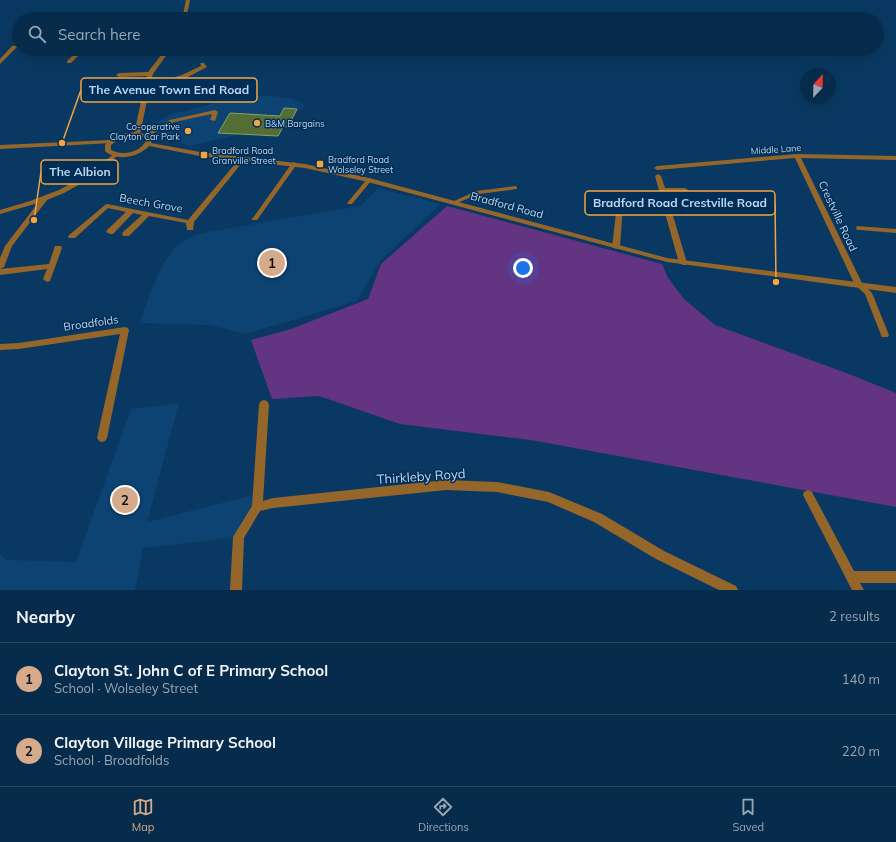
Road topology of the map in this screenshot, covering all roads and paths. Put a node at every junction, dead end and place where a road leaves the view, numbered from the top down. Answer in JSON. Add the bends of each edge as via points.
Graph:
{"nodes":[{"id":1,"x":188,"y":0,"type":"edge"},
{"id":2,"x":185,"y":12,"type":"edge"},
{"id":3,"x":12,"y":50,"type":"edge"},
{"id":4,"x":75,"y":56,"type":"edge"},
{"id":5,"x":164,"y":56,"type":"edge"},
{"id":6,"x":0,"y":62,"type":"edge"},
{"id":7,"x":69,"y":62,"type":"dead end"},
{"id":8,"x":202,"y":64,"type":"dead end"},
{"id":9,"x":150,"y":74,"type":"junction"},
{"id":10,"x":119,"y":75,"type":"dead end"},
{"id":11,"x":148,"y":87,"type":"junction"},
{"id":12,"x":147,"y":95,"type":"junction"},
{"id":13,"x":91,"y":100,"type":"dead end"},
{"id":14,"x":213,"y":120,"type":"dead end"},
{"id":15,"x":137,"y":134,"type":"junction"},
{"id":16,"x":145,"y":136,"type":"junction"},
{"id":17,"x":110,"y":142,"type":"junction"},
{"id":18,"x":148,"y":144,"type":"junction"},
{"id":19,"x":0,"y":147,"type":"edge"},
{"id":20,"x":116,"y":155,"type":"junction"},
{"id":21,"x":797,"y":156,"type":"junction"},
{"id":22,"x":896,"y":158,"type":"edge"},
{"id":23,"x":242,"y":159,"type":"junction"},
{"id":24,"x":294,"y":164,"type":"junction"},
{"id":25,"x":657,"y":168,"type":"dead end"},
{"id":26,"x":658,"y":176,"type":"dead end"},
{"id":27,"x":369,"y":180,"type":"junction"},
{"id":28,"x":515,"y":188,"type":"dead end"},
{"id":29,"x":662,"y":190,"type":"junction"},
{"id":30,"x":685,"y":190,"type":"dead end"},
{"id":31,"x":44,"y":200,"type":"junction"},
{"id":32,"x":455,"y":202,"type":"junction"},
{"id":33,"x":350,"y":203,"type":"dead end"},
{"id":34,"x":620,"y":204,"type":"dead end"},
{"id":35,"x":642,"y":208,"type":"dead end"},
{"id":36,"x":131,"y":211,"type":"junction"},
{"id":37,"x":668,"y":211,"type":"junction"},
{"id":38,"x":0,"y":212,"type":"edge"},
{"id":39,"x":147,"y":214,"type":"junction"},
{"id":40,"x":255,"y":219,"type":"dead end"},
{"id":41,"x":860,"y":228,"type":"dead end"},
{"id":42,"x":896,"y":231,"type":"edge"},
{"id":43,"x":110,"y":232,"type":"dead end"},
{"id":44,"x":126,"y":234,"type":"dead end"},
{"id":45,"x":72,"y":236,"type":"dead end"},
{"id":46,"x":616,"y":247,"type":"junction"},
{"id":47,"x":58,"y":248,"type":"dead end"},
{"id":48,"x":683,"y":263,"type":"junction"},
{"id":49,"x":52,"y":266,"type":"junction"},
{"id":50,"x":0,"y":267,"type":"edge"},
{"id":51,"x":0,"y":272,"type":"edge"},
{"id":52,"x":47,"y":279,"type":"dead end"},
{"id":53,"x":860,"y":285,"type":"junction"},
{"id":54,"x":896,"y":290,"type":"edge"},
{"id":55,"x":885,"y":334,"type":"dead end"},
{"id":56,"x":0,"y":347,"type":"edge"},
{"id":57,"x":264,"y":404,"type":"dead end"},
{"id":58,"x":102,"y":438,"type":"dead end"},
{"id":59,"x":808,"y":495,"type":"dead end"},
{"id":60,"x":257,"y":507,"type":"junction"},
{"id":61,"x":896,"y":576,"type":"edge"},
{"id":62,"x":852,"y":577,"type":"junction"},
{"id":63,"x":236,"y":590,"type":"edge"},
{"id":64,"x":732,"y":590,"type":"edge"},
{"id":65,"x":858,"y":590,"type":"edge"}],
"edges":[{"from":1,"to":2,"type":"street"},
{"from":3,"to":6,"type":"street"},
{"from":4,"to":7,"type":"street"},
{"from":5,"to":9,"type":"street"},
{"from":8,"to":11,"type":"street","via":[[204,67],[192,74]]},
{"from":9,"to":10,"type":"street"},
{"from":9,"to":11,"type":"street"},
{"from":11,"to":12,"type":"street"},
{"from":12,"to":13,"type":"street"},
{"from":12,"to":15,"type":"street"},
{"from":14,"to":16,"type":"street","via":[[215,112],[172,121]]},
{"from":15,"to":16,"type":"street"},
{"from":15,"to":17,"type":"street","via":[[126,135]]},
{"from":16,"to":18,"type":"street","via":[[148,138]]},
{"from":17,"to":19,"type":"street"},
{"from":17,"to":20,"type":"street","via":[[108,151]]},
{"from":18,"to":20,"type":"street","via":[[135,153]]},
{"from":18,"to":23,"type":"street","name":"Bradford Road"},
{"from":20,"to":31,"type":"street","via":[[77,184]]},
{"from":21,"to":22,"type":"street","name":"Middle Lane"},
{"from":21,"to":25,"type":"street","name":"Middle Lane"},
{"from":21,"to":53,"type":"street","name":"Crestville Road"},
{"from":23,"to":24,"type":"street","name":"Bradford Road"},
{"from":23,"to":39,"type":"street","name":"Beech Grove","via":[[190,225]]},
{"from":24,"to":27,"type":"street","name":"Bradford Road"},
{"from":24,"to":40,"type":"street"},
{"from":26,"to":29,"type":"street"},
{"from":27,"to":32,"type":"street","name":"Bradford Road"},
{"from":27,"to":33,"type":"street"},
{"from":28,"to":32,"type":"street","via":[[478,192]]},
{"from":29,"to":30,"type":"street"},
{"from":29,"to":37,"type":"street"},
{"from":31,"to":38,"type":"street"},
{"from":31,"to":50,"type":"street","via":[[9,246]]},
{"from":32,"to":46,"type":"street","name":"Bradford Road"},
{"from":34,"to":46,"type":"street"},
{"from":35,"to":37,"type":"street"},
{"from":36,"to":39,"type":"street","name":"Beech Grove"},
{"from":36,"to":43,"type":"street"},
{"from":36,"to":45,"type":"street","name":"Beech Grove","via":[[107,206]]},
{"from":37,"to":48,"type":"street"},
{"from":39,"to":44,"type":"street"},
{"from":41,"to":42,"type":"street"},
{"from":46,"to":48,"type":"street","name":"Bradford Road"},
{"from":47,"to":49,"type":"street"},
{"from":48,"to":53,"type":"street","name":"Bradford Road"},
{"from":49,"to":51,"type":"street"},
{"from":49,"to":52,"type":"street"},
{"from":53,"to":54,"type":"street","name":"Bradford Road"},
{"from":53,"to":55,"type":"street","via":[[868,293]]},
{"from":56,"to":58,"type":"street","name":"Broadfolds","via":[[125,330]]},
{"from":57,"to":60,"type":"street"},
{"from":59,"to":62,"type":"street"},
{"from":60,"to":63,"type":"street","via":[[239,537]]},
{"from":60,"to":64,"type":"street","name":"Thirkleby Royd","via":[[273,503],[446,485],[497,487],[549,497],[598,518],[660,555]]},
{"from":61,"to":62,"type":"street"},
{"from":62,"to":65,"type":"street"}]}
